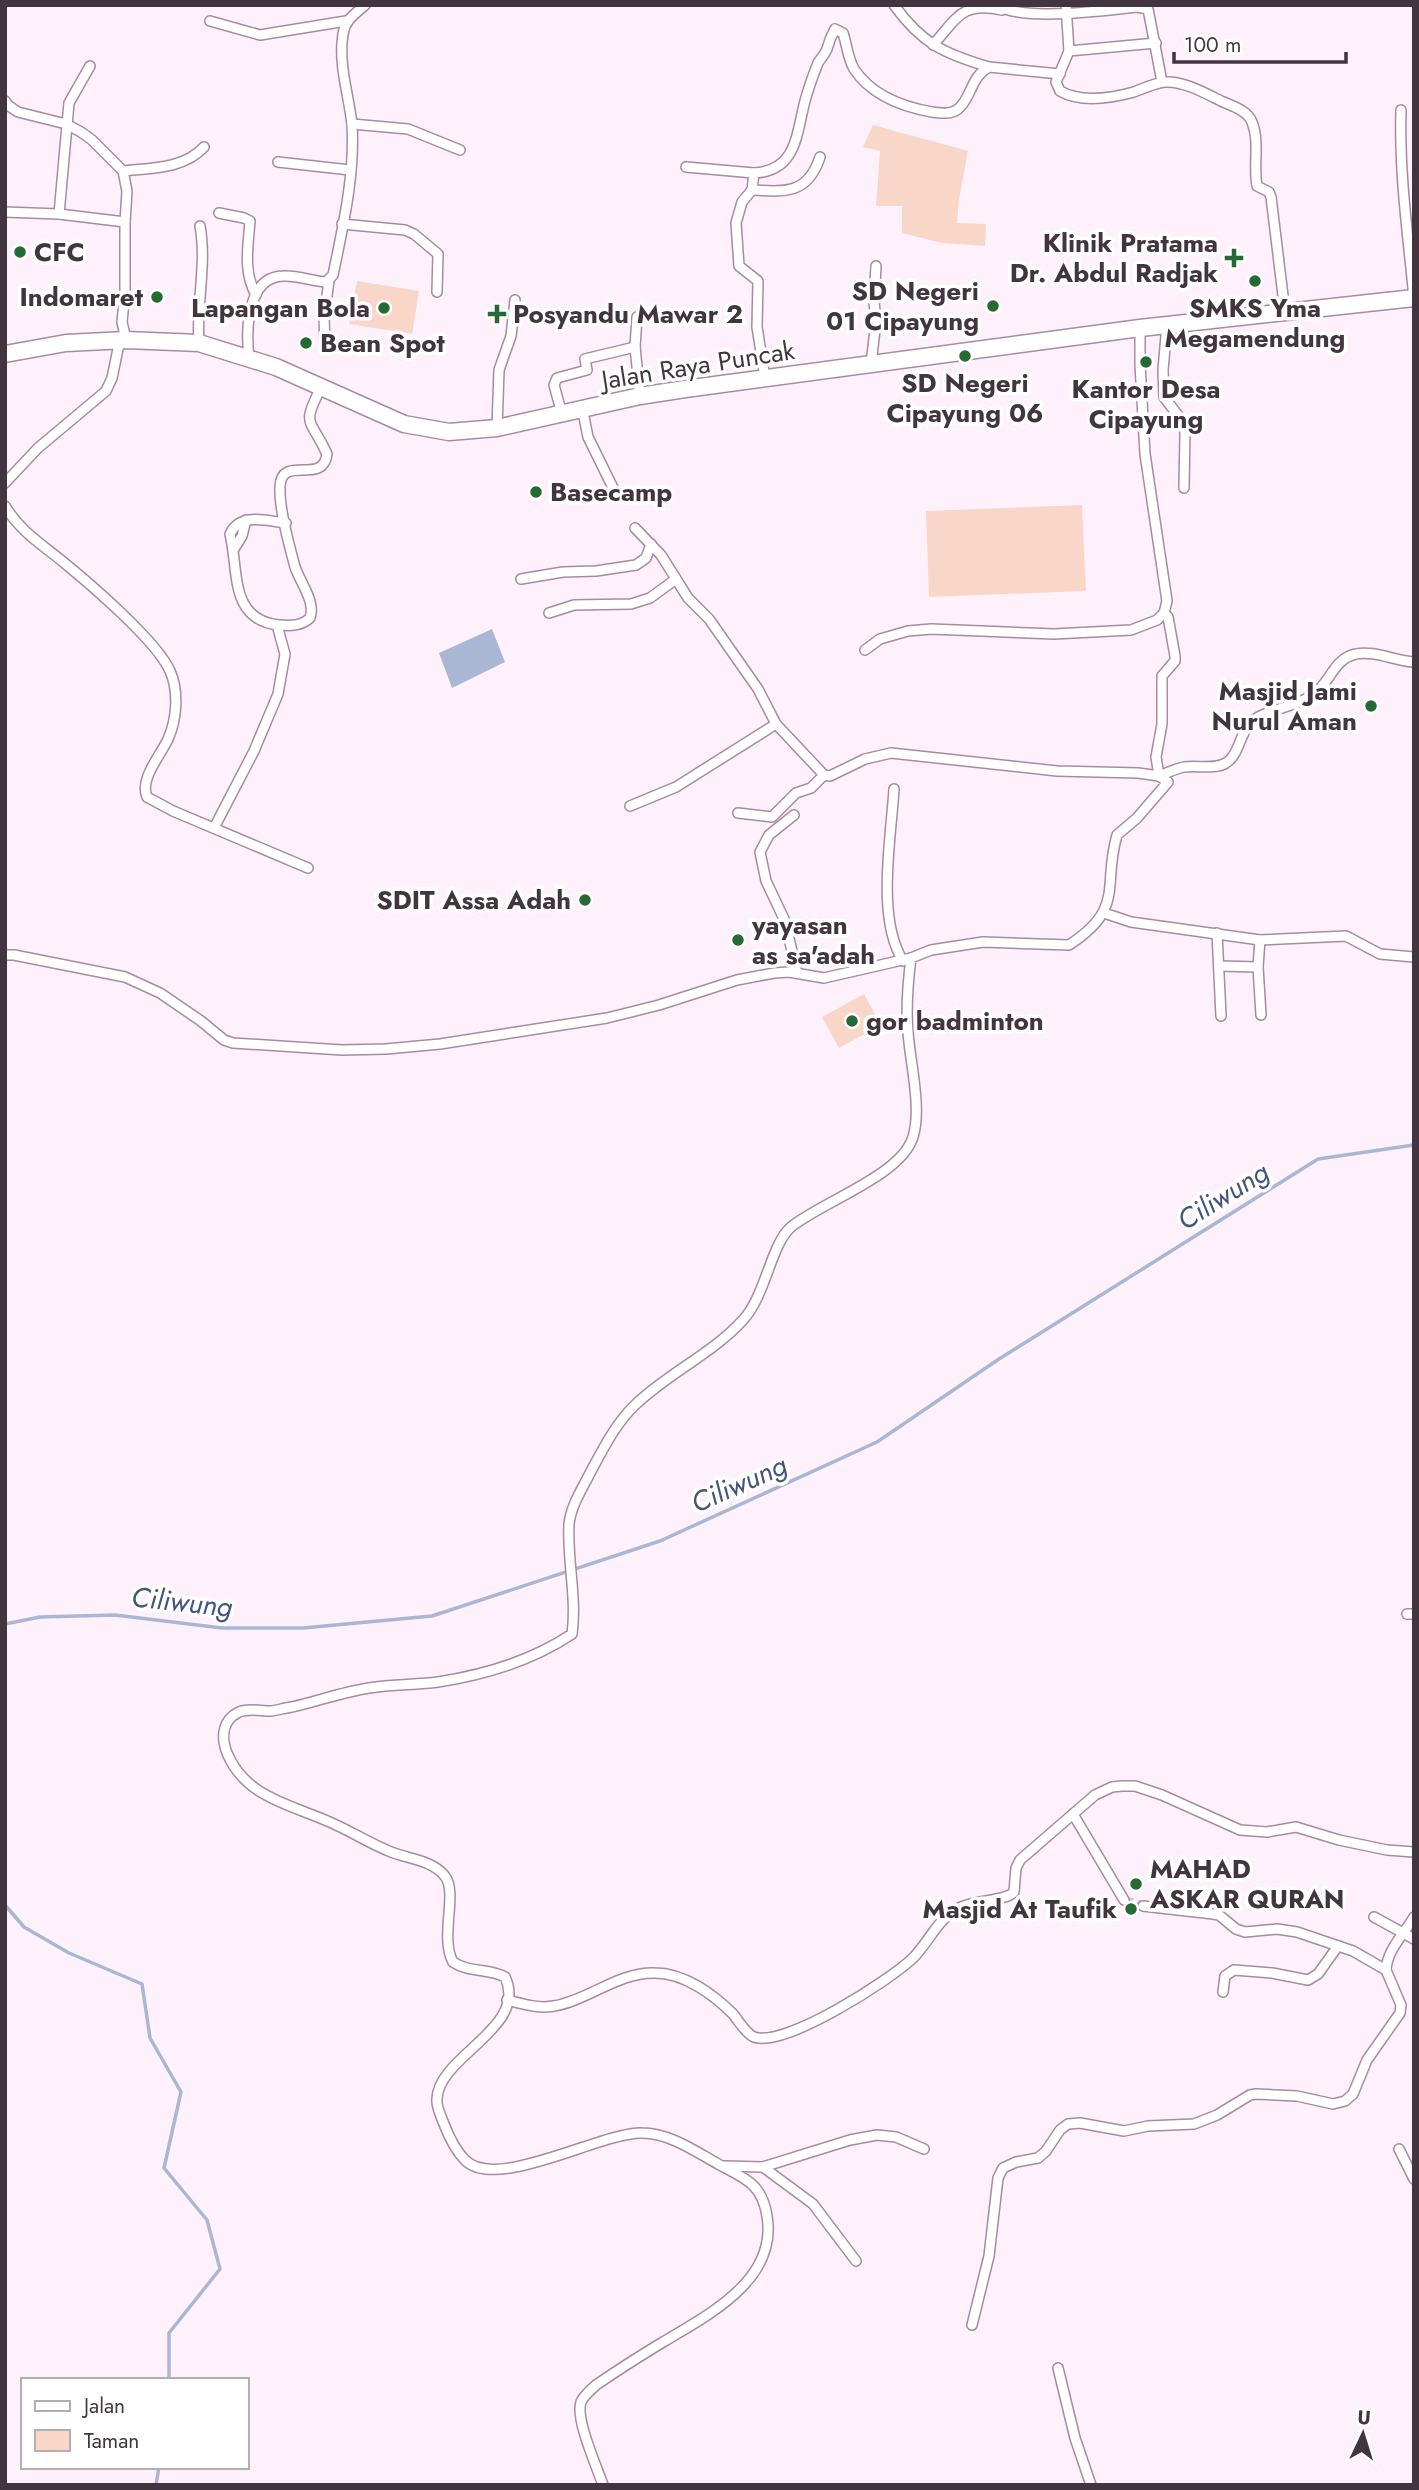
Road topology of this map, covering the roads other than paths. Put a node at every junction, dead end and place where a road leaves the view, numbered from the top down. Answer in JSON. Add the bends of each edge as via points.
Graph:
{"nodes":[{"id":1,"x":365,"y":5,"type":"edge"},
{"id":2,"x":894,"y":5,"type":"edge"},
{"id":3,"x":997,"y":5,"type":"edge"},
{"id":4,"x":1066,"y":10,"type":"edge"},
{"id":5,"x":1007,"y":11,"type":"junction"},
{"id":6,"x":209,"y":21,"type":"dead end"},
{"id":7,"x":346,"y":21,"type":"junction"},
{"id":8,"x":1156,"y":43,"type":"junction"},
{"id":9,"x":933,"y":45,"type":"junction"},
{"id":10,"x":1069,"y":51,"type":"junction"},
{"id":11,"x":90,"y":66,"type":"dead end"},
{"id":12,"x":989,"y":66,"type":"junction"},
{"id":13,"x":1060,"y":74,"type":"junction"},
{"id":14,"x":1162,"y":82,"type":"junction"},
{"id":15,"x":6,"y":104,"type":"edge"},
{"id":16,"x":1401,"y":110,"type":"dead end"},
{"id":17,"x":66,"y":124,"type":"junction"},
{"id":18,"x":352,"y":124,"type":"junction"},
{"id":19,"x":204,"y":147,"type":"dead end"},
{"id":20,"x":460,"y":149,"type":"dead end"},
{"id":21,"x":820,"y":157,"type":"dead end"},
{"id":22,"x":278,"y":162,"type":"dead end"},
{"id":23,"x":686,"y":167,"type":"dead end"},
{"id":24,"x":350,"y":170,"type":"junction"},
{"id":25,"x":123,"y":171,"type":"junction"},
{"id":26,"x":754,"y":173,"type":"junction"},
{"id":27,"x":752,"y":190,"type":"junction"},
{"id":28,"x":5,"y":212,"type":"edge"},
{"id":29,"x":219,"y":213,"type":"dead end"},
{"id":30,"x":59,"y":214,"type":"junction"},
{"id":31,"x":125,"y":222,"type":"junction"},
{"id":32,"x":342,"y":224,"type":"junction"},
{"id":33,"x":200,"y":226,"type":"dead end"},
{"id":34,"x":876,"y":266,"type":"dead end"},
{"id":35,"x":329,"y":281,"type":"junction"},
{"id":36,"x":437,"y":292,"type":"dead end"},
{"id":37,"x":256,"y":295,"type":"junction"},
{"id":38,"x":1414,"y":298,"type":"edge"},
{"id":39,"x":515,"y":300,"type":"dead end"},
{"id":40,"x":1286,"y":312,"type":"junction"},
{"id":41,"x":637,"y":317,"type":"dead end"},
{"id":42,"x":1167,"y":324,"type":"junction"},
{"id":43,"x":1140,"y":328,"type":"junction"},
{"id":44,"x":126,"y":340,"type":"junction"},
{"id":45,"x":199,"y":343,"type":"junction"},
{"id":46,"x":635,"y":346,"type":"junction"},
{"id":47,"x":325,"y":347,"type":"dead end"},
{"id":48,"x":5,"y":354,"type":"edge"},
{"id":49,"x":248,"y":358,"type":"junction"},
{"id":50,"x":871,"y":364,"type":"junction"},
{"id":51,"x":765,"y":378,"type":"junction"},
{"id":52,"x":322,"y":386,"type":"junction"},
{"id":53,"x":640,"y":396,"type":"junction"},
{"id":54,"x":562,"y":414,"type":"junction"},
{"id":55,"x":584,"y":418,"type":"dead end"},
{"id":56,"x":497,"y":428,"type":"junction"},
{"id":57,"x":5,"y":483,"type":"edge"},
{"id":58,"x":1184,"y":488,"type":"dead end"},
{"id":59,"x":617,"y":496,"type":"dead end"},
{"id":60,"x":5,"y":506,"type":"edge"},
{"id":61,"x":286,"y":523,"type":"junction"},
{"id":62,"x":635,"y":528,"type":"dead end"},
{"id":63,"x":651,"y":544,"type":"junction"},
{"id":64,"x":521,"y":579,"type":"dead end"},
{"id":65,"x":676,"y":579,"type":"junction"},
{"id":66,"x":549,"y":612,"type":"dead end"},
{"id":67,"x":1164,"y":613,"type":"junction"},
{"id":68,"x":277,"y":625,"type":"junction"},
{"id":69,"x":865,"y":650,"type":"dead end"},
{"id":70,"x":1414,"y":662,"type":"edge"},
{"id":71,"x":776,"y":724,"type":"junction"},
{"id":72,"x":824,"y":775,"type":"junction"},
{"id":73,"x":1158,"y":776,"type":"junction"},
{"id":74,"x":894,"y":789,"type":"dead end"},
{"id":75,"x":630,"y":806,"type":"dead end"},
{"id":76,"x":738,"y":813,"type":"dead end"},
{"id":77,"x":794,"y":815,"type":"dead end"},
{"id":78,"x":214,"y":828,"type":"junction"},
{"id":79,"x":308,"y":868,"type":"dead end"},
{"id":80,"x":1104,"y":913,"type":"junction"},
{"id":81,"x":1217,"y":933,"type":"junction"},
{"id":82,"x":1260,"y":940,"type":"junction"},
{"id":83,"x":5,"y":955,"type":"edge"},
{"id":84,"x":1414,"y":957,"type":"edge"},
{"id":85,"x":907,"y":960,"type":"junction"},
{"id":86,"x":1219,"y":966,"type":"junction"},
{"id":87,"x":1258,"y":967,"type":"junction"},
{"id":88,"x":797,"y":973,"type":"junction"},
{"id":89,"x":1261,"y":1015,"type":"dead end"},
{"id":90,"x":1221,"y":1016,"type":"dead end"},
{"id":91,"x":1073,"y":1814,"type":"junction"},
{"id":92,"x":1414,"y":1852,"type":"edge"},
{"id":93,"x":1124,"y":1900,"type":"tunnel mouth"},
{"id":94,"x":1143,"y":1906,"type":"tunnel mouth"},
{"id":95,"x":1374,"y":1917,"type":"dead end"},
{"id":96,"x":1414,"y":1917,"type":"edge"},
{"id":97,"x":1404,"y":1935,"type":"junction"},
{"id":98,"x":1414,"y":1939,"type":"edge"},
{"id":99,"x":1338,"y":1946,"type":"junction"},
{"id":100,"x":1386,"y":1970,"type":"junction"},
{"id":101,"x":1223,"y":1992,"type":"dead end"},
{"id":102,"x":507,"y":2000,"type":"junction"},
{"id":103,"x":924,"y":2149,"type":"dead end"},
{"id":104,"x":1399,"y":2150,"type":"dead end"},
{"id":105,"x":723,"y":2166,"type":"junction"},
{"id":106,"x":763,"y":2167,"type":"junction"},
{"id":107,"x":1414,"y":2179,"type":"edge"},
{"id":108,"x":856,"y":2261,"type":"dead end"},
{"id":109,"x":972,"y":2325,"type":"dead end"},
{"id":110,"x":1058,"y":2368,"type":"dead end"},
{"id":111,"x":603,"y":2485,"type":"edge"},
{"id":112,"x":1091,"y":2485,"type":"edge"}],
"edges":[{"from":1,"to":7,"type":"street"},
{"from":2,"to":9,"type":"street"},
{"from":3,"to":5,"type":"street"},
{"from":4,"to":5,"type":"street"},
{"from":4,"to":8,"type":"street","via":[[1145,8]]},
{"from":4,"to":10,"type":"street"},
{"from":5,"to":9,"type":"street","via":[[973,7],[956,18]]},
{"from":6,"to":7,"type":"street","via":[[260,35]]},
{"from":7,"to":18,"type":"street","via":[[342,69]]},
{"from":8,"to":10,"type":"street"},
{"from":8,"to":14,"type":"street"},
{"from":9,"to":12,"type":"street","via":[[952,56]]},
{"from":10,"to":13,"type":"street"},
{"from":11,"to":17,"type":"street","via":[[69,103]]},
{"from":12,"to":13,"type":"street"},
{"from":12,"to":26,"type":"street","via":[[980,71],[959,109],[948,113],[907,107],[862,79],[852,64],[843,33],[835,29],[806,96],[788,158],[769,172]]},
{"from":13,"to":14,"type":"street","via":[[1057,89],[1086,98],[1124,94]]},
{"from":14,"to":40,"type":"street","via":[[1202,92],[1250,118],[1257,186],[1271,197]]},
{"from":15,"to":17,"type":"street","via":[[18,112]]},
{"from":16,"to":38,"type":"street","via":[[1402,185]]},
{"from":17,"to":25,"type":"street","via":[[92,140]]},
{"from":17,"to":30,"type":"street"},
{"from":18,"to":20,"type":"street","via":[[408,129]]},
{"from":18,"to":24,"type":"street"},
{"from":19,"to":25,"type":"street","via":[[185,162]]},
{"from":21,"to":27,"type":"street","via":[[811,178],[799,187]]},
{"from":22,"to":24,"type":"street"},
{"from":23,"to":26,"type":"street"},
{"from":24,"to":32,"type":"street"},
{"from":25,"to":31,"type":"street","via":[[128,191]]},
{"from":26,"to":27,"type":"street"},
{"from":27,"to":51,"type":"street","via":[[741,202],[736,223],[739,266],[758,281],[757,327]]},
{"from":28,"to":30,"type":"street"},
{"from":29,"to":37,"type":"street","via":[[250,221],[247,268]]},
{"from":30,"to":31,"type":"street"},
{"from":31,"to":44,"type":"street","via":[[122,322]]},
{"from":32,"to":35,"type":"street"},
{"from":32,"to":36,"type":"street","via":[[414,234],[438,254]]},
{"from":33,"to":45,"type":"street","via":[[204,254]]},
{"from":34,"to":50,"type":"street"},
{"from":35,"to":37,"type":"street","via":[[278,277]]},
{"from":35,"to":47,"type":"street"},
{"from":37,"to":49,"type":"street","via":[[246,332]]},
{"from":38,"to":40,"type":"highway","name":"Jalan Raya Puncak"},
{"from":39,"to":56,"type":"street","via":[[511,336],[499,370]]},
{"from":40,"to":42,"type":"highway","name":"Jalan Raya Puncak"},
{"from":41,"to":46,"type":"street"},
{"from":42,"to":43,"type":"highway","name":"Jalan Raya Puncak"},
{"from":42,"to":58,"type":"street","via":[[1164,397],[1183,422]]},
{"from":43,"to":50,"type":"highway","name":"Jalan Raya Puncak"},
{"from":43,"to":67,"type":"street","via":[[1145,454],[1167,601]]},
{"from":44,"to":45,"type":"highway","name":"Jalan Raya Puncak"},
{"from":44,"to":48,"type":"highway","name":"Jalan Raya Puncak","via":[[66,343]]},
{"from":44,"to":57,"type":"street","via":[[119,344],[106,391],[38,448]]},
{"from":45,"to":49,"type":"highway","name":"Jalan Raya Puncak"},
{"from":46,"to":53,"type":"street"},
{"from":46,"to":54,"type":"street","via":[[585,359],[587,370],[557,378],[554,385]]},
{"from":49,"to":52,"type":"highway","name":"Jalan Raya Puncak"},
{"from":50,"to":51,"type":"highway","name":"Jalan Raya Puncak"},
{"from":51,"to":53,"type":"highway","name":"Jalan Raya Puncak"},
{"from":52,"to":56,"type":"highway","name":"Jalan Raya Puncak","via":[[404,424],[449,432]]},
{"from":52,"to":61,"type":"street","via":[[308,417],[326,459],[320,468],[295,470],[281,479]]},
{"from":53,"to":54,"type":"highway","name":"Jalan Raya Puncak"},
{"from":54,"to":56,"type":"highway","name":"Jalan Raya Puncak"},
{"from":55,"to":59,"type":"street","via":[[588,437]]},
{"from":60,"to":78,"type":"street","via":[[14,522],[149,642],[170,670],[174,717],[145,793],[164,807]]},
{"from":61,"to":68,"type":"street","via":[[312,612],[304,624]]},
{"from":61,"to":68,"type":"street","via":[[246,520],[231,532],[240,598],[258,619]]},
{"from":62,"to":63,"type":"street"},
{"from":63,"to":64,"type":"street","via":[[646,558],[636,565]]},
{"from":63,"to":65,"type":"street"},
{"from":65,"to":66,"type":"street","via":[[650,598],[631,604],[574,605]]},
{"from":65,"to":71,"type":"street","via":[[746,671]]},
{"from":67,"to":69,"type":"street","via":[[1149,624],[1116,631],[908,631],[880,639]]},
{"from":67,"to":73,"type":"street","via":[[1175,662],[1162,676]]},
{"from":68,"to":78,"type":"street","via":[[285,654],[278,694]]},
{"from":70,"to":73,"type":"street","via":[[1365,653],[1347,657],[1314,694],[1253,720],[1223,765],[1183,768]]},
{"from":71,"to":72,"type":"street"},
{"from":71,"to":75,"type":"street","via":[[676,787]]},
{"from":72,"to":73,"type":"street","via":[[891,753],[1057,771]]},
{"from":72,"to":76,"type":"street","via":[[811,788],[796,793],[772,817]]},
{"from":73,"to":80,"type":"street","via":[[1168,782],[1117,835],[1111,895]]},
{"from":74,"to":85,"type":"street","via":[[889,908],[893,939]]},
{"from":77,"to":88,"type":"street","via":[[769,835],[760,852],[766,881],[785,921]]},
{"from":78,"to":79,"type":"street"},
{"from":80,"to":81,"type":"street","via":[[1131,922]]},
{"from":80,"to":85,"type":"street","via":[[1069,945],[983,942],[931,950]]},
{"from":81,"to":82,"type":"street"},
{"from":81,"to":86,"type":"street"},
{"from":82,"to":84,"type":"street","via":[[1346,936],[1380,954]]},
{"from":82,"to":87,"type":"street"},
{"from":83,"to":88,"type":"street","via":[[125,977],[160,993],[233,1043],[342,1050],[399,1048],[570,1025],[659,1005],[737,979]]},
{"from":85,"to":88,"type":"street","via":[[824,978]]},
{"from":85,"to":102,"type":"street","via":[[915,1121],[909,1146],[881,1172],[788,1230],[745,1319],[626,1414],[575,1500],[569,1522],[572,1634],[520,1660],[468,1676],[369,1688],[273,1711],[240,1712],[223,1732],[228,1755],[258,1791],[382,1849],[433,1866],[446,1876],[450,1886],[450,1957],[464,1968],[505,1977]]},
{"from":86,"to":87,"type":"street"},
{"from":86,"to":90,"type":"street"},
{"from":87,"to":89,"type":"street"},
{"from":91,"to":92,"type":"street","via":[[1104,1791],[1135,1786],[1240,1830],[1296,1827],[1339,1840]]},
{"from":91,"to":93,"type":"street"},
{"from":91,"to":102,"type":"street","via":[[1020,1860],[1010,1896],[957,1909],[894,1975],[782,2035],[753,2036],[702,1989],[659,1973],[627,1977],[555,2006]]},
{"from":94,"to":99,"type":"street","via":[[1213,1914],[1245,1932],[1297,1932]]},
{"from":95,"to":97,"type":"street"},
{"from":96,"to":97,"type":"street"},
{"from":97,"to":98,"type":"street"},
{"from":97,"to":100,"type":"street","via":[[1391,1951]]},
{"from":99,"to":100,"type":"street"},
{"from":99,"to":101,"type":"street","via":[[1318,1974],[1308,1980],[1234,1970],[1225,1976]]},
{"from":100,"to":109,"type":"street","via":[[1401,2010],[1345,2101],[1333,2104],[1256,2094],[1194,2124],[1124,2131],[1068,2124],[1038,2158],[1003,2168]]},
{"from":102,"to":105,"type":"street","via":[[496,2025],[450,2070],[437,2094],[448,2134],[467,2163],[485,2169],[514,2168],[605,2140],[645,2133],[673,2140]]},
{"from":103,"to":106,"type":"street","via":[[896,2137],[869,2136]]},
{"from":104,"to":107,"type":"street"},
{"from":105,"to":106,"type":"street"},
{"from":105,"to":111,"type":"street","via":[[750,2181],[762,2197],[768,2228],[762,2257],[748,2281],[723,2303],[596,2385],[582,2400],[582,2421]]},
{"from":106,"to":108,"type":"street","via":[[813,2204]]},
{"from":110,"to":112,"type":"street"}]}
